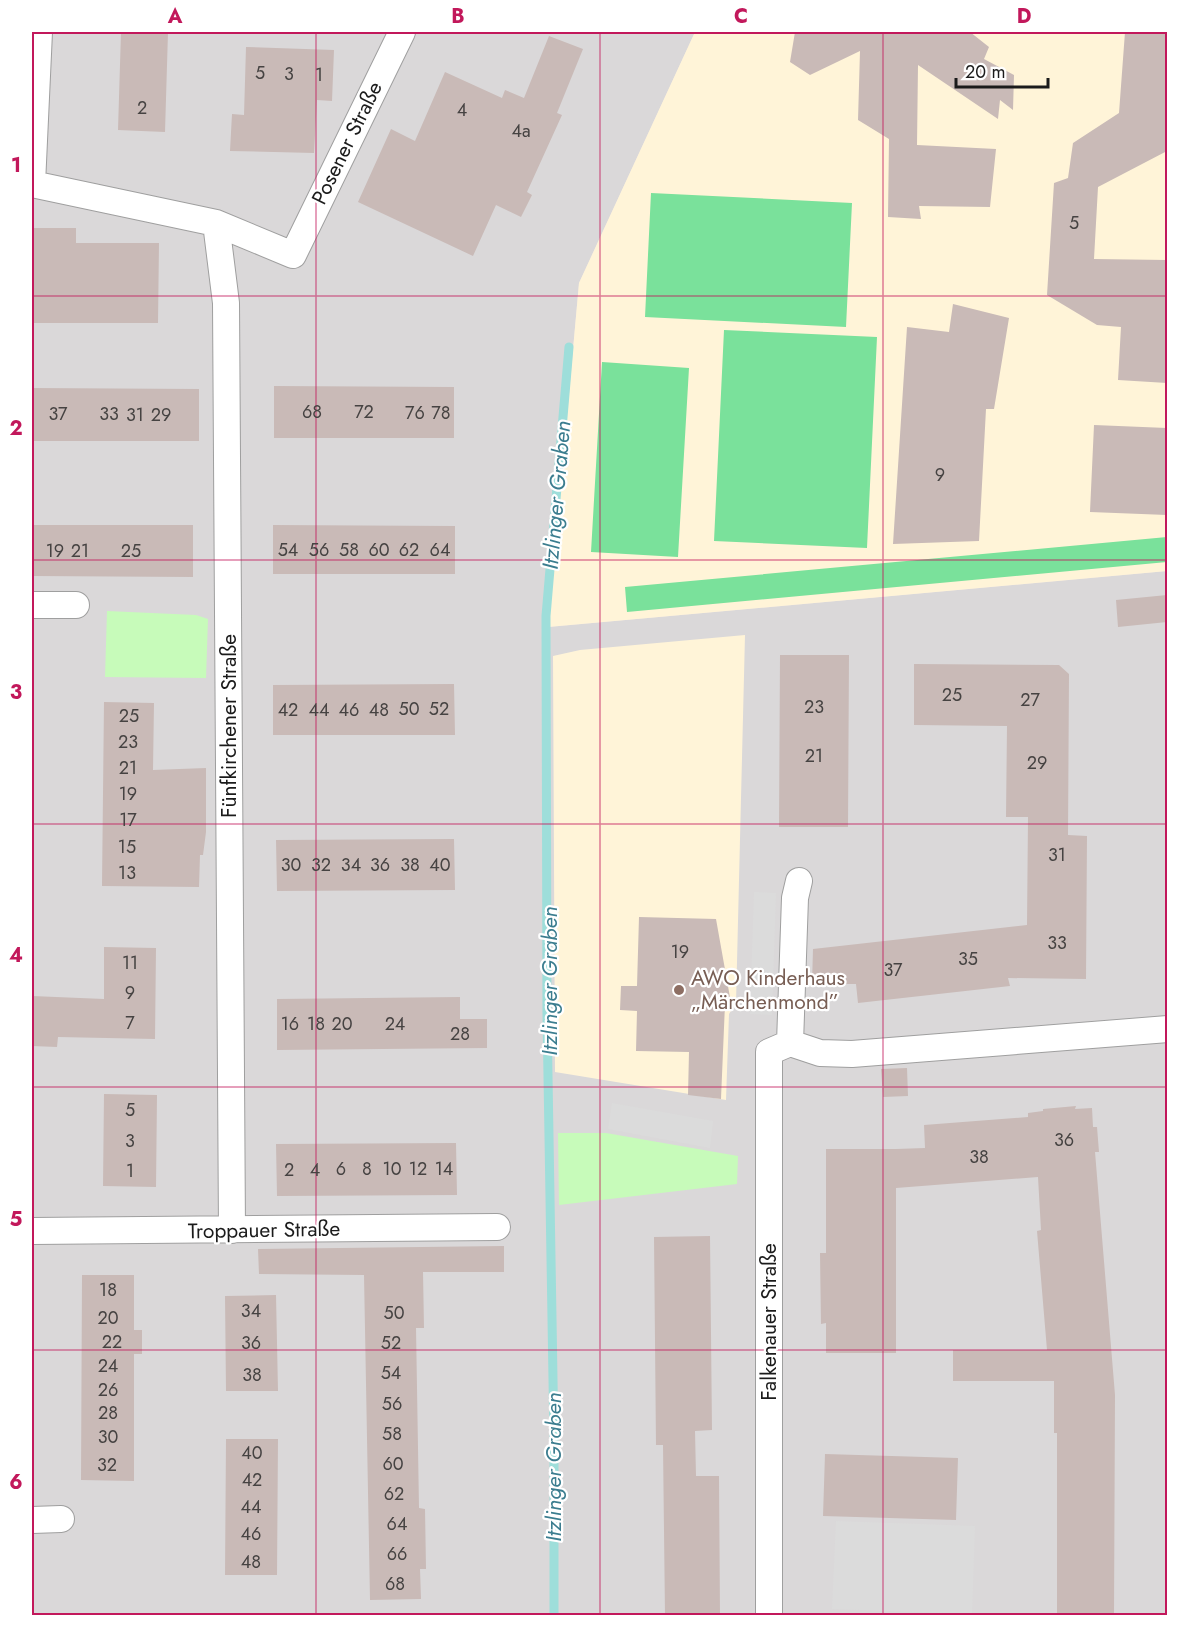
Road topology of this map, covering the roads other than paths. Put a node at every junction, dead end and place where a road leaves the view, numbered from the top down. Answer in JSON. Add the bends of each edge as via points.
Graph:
{"nodes":[{"id":1,"x":39,"y":32,"type":"edge"},
{"id":2,"x":402,"y":32,"type":"edge"},
{"id":3,"x":32,"y":184,"type":"edge"},
{"id":4,"x":216,"y":223,"type":"junction"},
{"id":5,"x":32,"y":605,"type":"edge"},
{"id":6,"x":76,"y":605,"type":"dead end"},
{"id":7,"x":799,"y":881,"type":"dead end"},
{"id":8,"x":1167,"y":1029,"type":"edge"},
{"id":9,"x":790,"y":1043,"type":"junction"},
{"id":10,"x":497,"y":1227,"type":"dead end"},
{"id":11,"x":232,"y":1230,"type":"junction"},
{"id":12,"x":32,"y":1231,"type":"edge"},
{"id":13,"x":61,"y":1519,"type":"dead end"},
{"id":14,"x":32,"y":1520,"type":"edge"},
{"id":15,"x":769,"y":1616,"type":"edge"}],
"edges":[{"from":1,"to":3,"type":"street"},
{"from":2,"to":4,"type":"street","name":"Posener Straße","via":[[293,255]]},
{"from":3,"to":4,"type":"street"},
{"from":4,"to":11,"type":"street","name":"Fünfkirchener Straße","via":[[226,303]]},
{"from":5,"to":6,"type":"street"},
{"from":7,"to":9,"type":"street","via":[[795,898]]},
{"from":8,"to":9,"type":"street","via":[[852,1054],[820,1053]]},
{"from":9,"to":15,"type":"street","name":"Falkenauer Straße","via":[[770,1052]]},
{"from":10,"to":11,"type":"street","name":"Troppauer Straße"},
{"from":11,"to":12,"type":"street","name":"Troppauer Straße"},
{"from":13,"to":14,"type":"street"}]}
